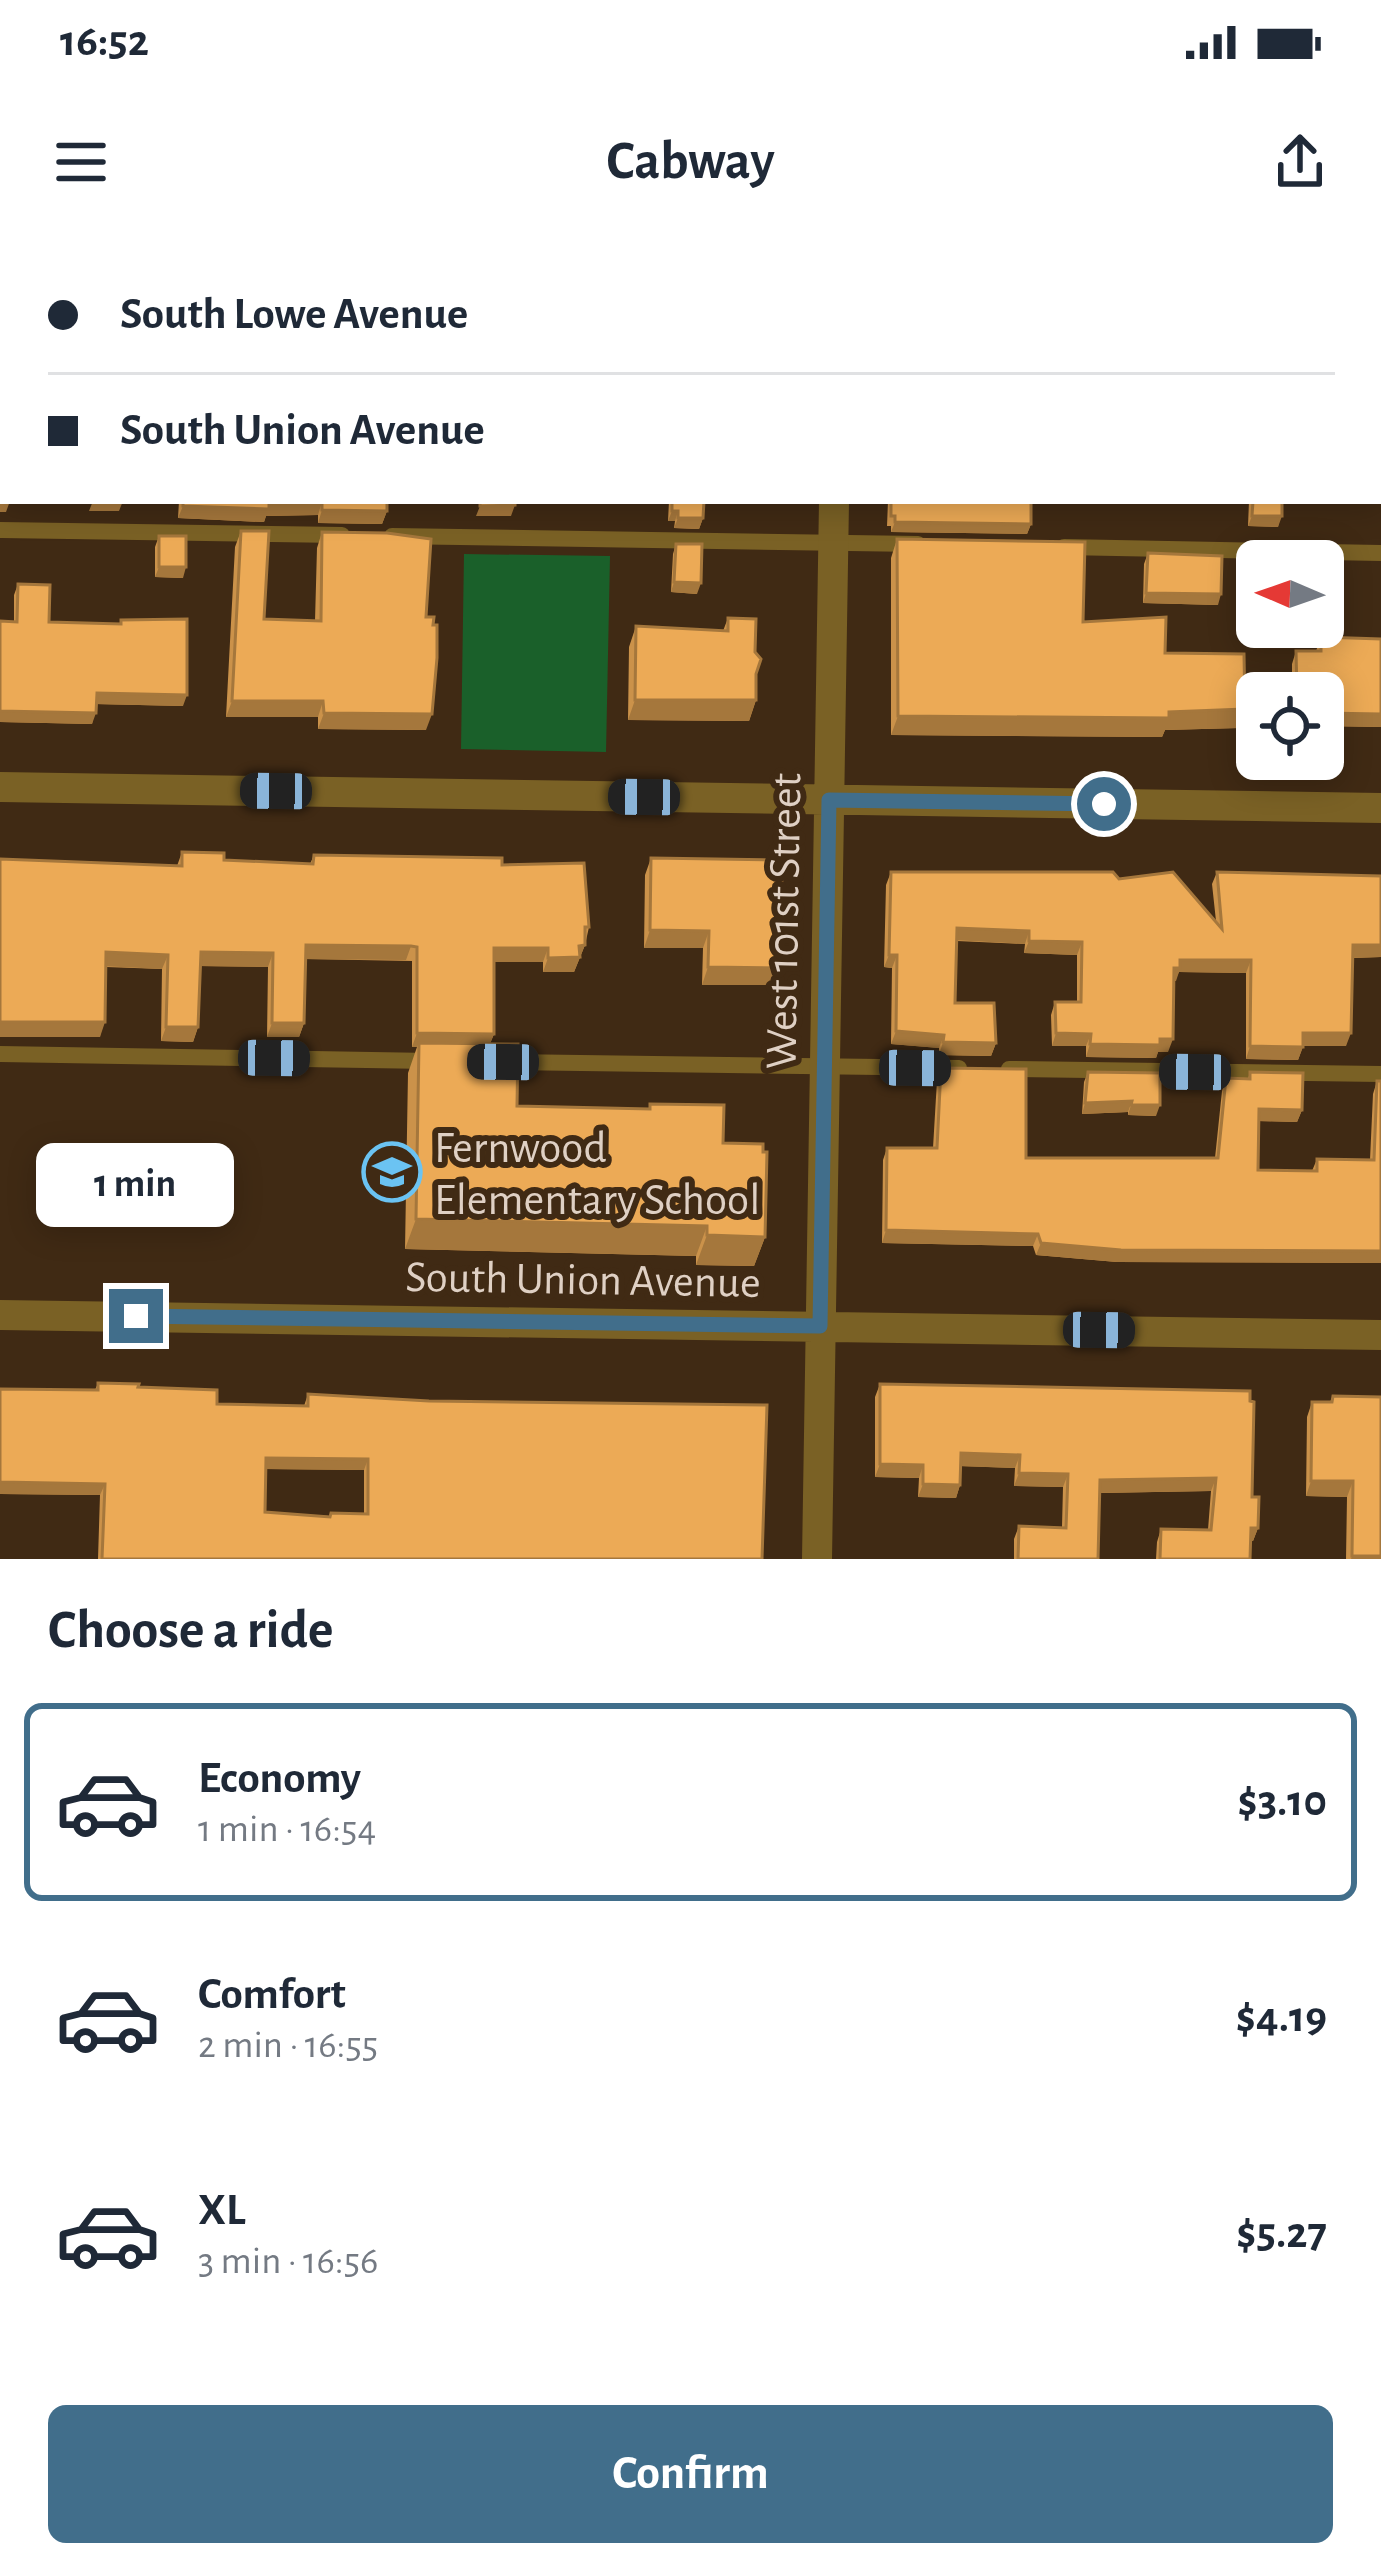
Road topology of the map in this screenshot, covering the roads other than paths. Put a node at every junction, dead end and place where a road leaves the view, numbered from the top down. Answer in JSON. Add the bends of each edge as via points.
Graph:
{"nodes":[{"id":1,"x":834,"y":504,"type":"edge"},
{"id":2,"x":0,"y":530,"type":"edge"},
{"id":3,"x":357,"y":536,"type":"edge"},
{"id":4,"x":381,"y":536,"type":"edge"},
{"id":5,"x":834,"y":543,"type":"junction"},
{"id":6,"x":945,"y":545,"type":"edge"},
{"id":7,"x":1037,"y":547,"type":"edge"},
{"id":8,"x":1381,"y":553,"type":"edge"},
{"id":9,"x":0,"y":787,"type":"edge"},
{"id":10,"x":829,"y":800,"type":"junction"},
{"id":11,"x":1381,"y":808,"type":"edge"},
{"id":12,"x":0,"y":1054,"type":"edge"},
{"id":13,"x":448,"y":1061,"type":"edge"},
{"id":14,"x":471,"y":1061,"type":"edge"},
{"id":15,"x":825,"y":1066,"type":"junction"},
{"id":16,"x":1381,"y":1074,"type":"edge"},
{"id":17,"x":0,"y":1315,"type":"edge"},
{"id":18,"x":820,"y":1326,"type":"junction"},
{"id":19,"x":1381,"y":1335,"type":"edge"},
{"id":20,"x":817,"y":1559,"type":"edge"}],
"edges":[{"from":1,"to":5,"type":"street","name":"West 101st Street"},
{"from":2,"to":3,"type":"lane"},
{"from":4,"to":5,"type":"lane"},
{"from":5,"to":6,"type":"lane"},
{"from":5,"to":10,"type":"street","name":"West 101st Street"},
{"from":7,"to":8,"type":"lane"},
{"from":9,"to":10,"type":"street"},
{"from":10,"to":11,"type":"street"},
{"from":10,"to":15,"type":"street","name":"West 101st Street"},
{"from":12,"to":13,"type":"lane"},
{"from":14,"to":15,"type":"lane"},
{"from":15,"to":16,"type":"lane"},
{"from":15,"to":18,"type":"street","name":"West 101st Street"},
{"from":17,"to":18,"type":"street","name":"South Union Avenue"},
{"from":18,"to":19,"type":"street","name":"South Union Avenue"},
{"from":18,"to":20,"type":"street","name":"West 101st Street"}]}
